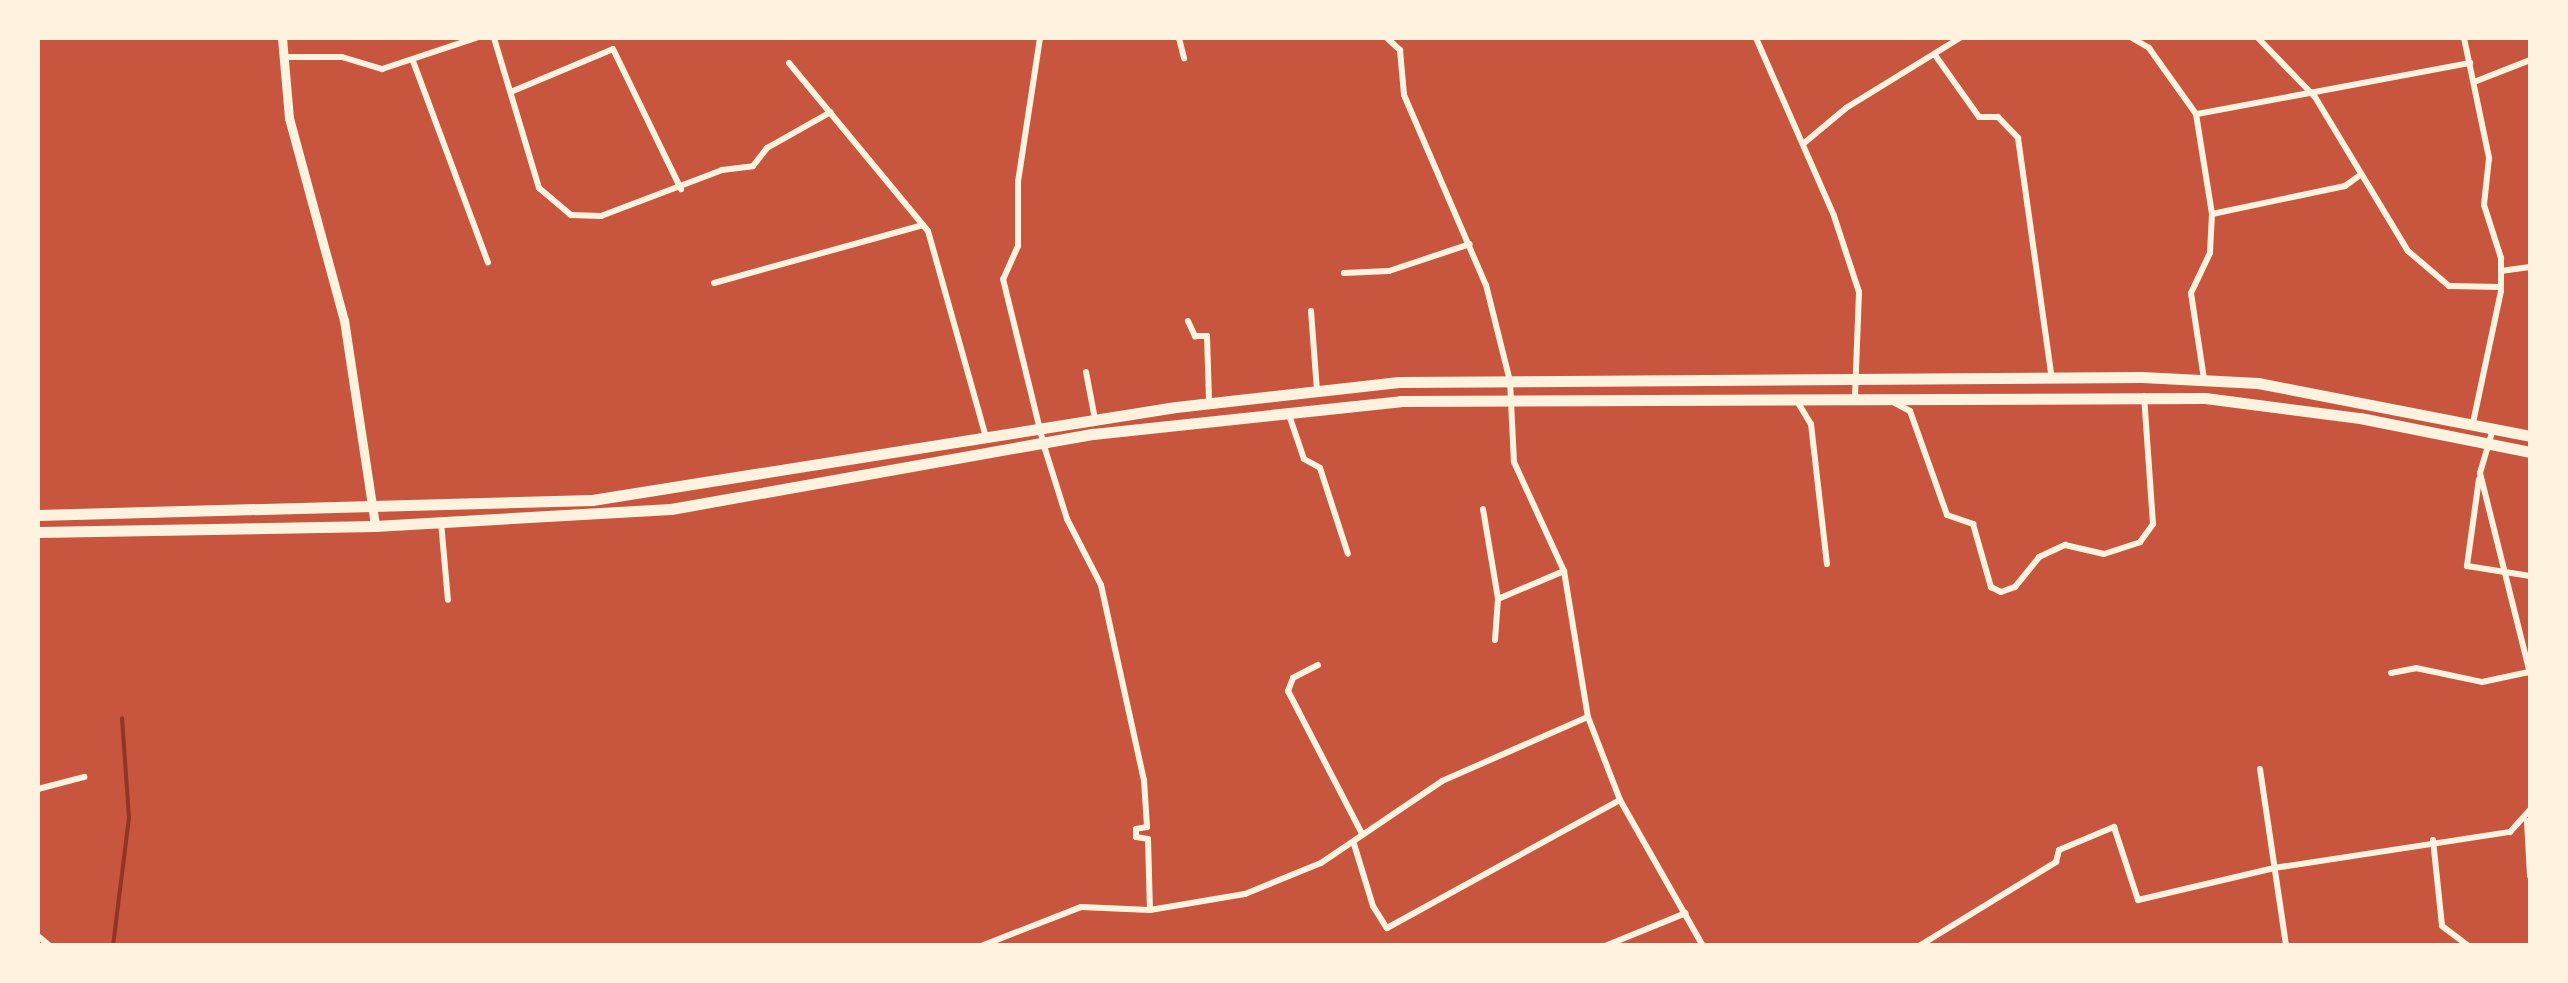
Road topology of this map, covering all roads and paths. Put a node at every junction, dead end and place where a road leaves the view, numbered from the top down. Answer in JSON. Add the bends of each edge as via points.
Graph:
{"nodes":[{"id":1,"x":282,"y":38,"type":"edge"},
{"id":2,"x":476,"y":38,"type":"edge"},
{"id":3,"x":494,"y":38,"type":"edge"},
{"id":4,"x":1040,"y":38,"type":"edge"},
{"id":5,"x":1179,"y":38,"type":"edge"},
{"id":6,"x":1387,"y":38,"type":"edge"},
{"id":7,"x":1756,"y":38,"type":"edge"},
{"id":8,"x":1960,"y":38,"type":"edge"},
{"id":9,"x":2132,"y":38,"type":"edge"},
{"id":10,"x":2258,"y":38,"type":"edge"},
{"id":11,"x":2464,"y":38,"type":"edge"},
{"id":12,"x":1935,"y":55,"type":"junction"},
{"id":13,"x":288,"y":58,"type":"junction"},
{"id":14,"x":1184,"y":58,"type":"dead end"},
{"id":15,"x":2530,"y":60,"type":"edge"},
{"id":16,"x":413,"y":61,"type":"junction"},
{"id":17,"x":790,"y":63,"type":"dead end"},
{"id":18,"x":2470,"y":63,"type":"junction"},
{"id":19,"x":2474,"y":82,"type":"junction"},
{"id":20,"x":513,"y":91,"type":"junction"},
{"id":21,"x":2314,"y":97,"type":"junction"},
{"id":22,"x":832,"y":112,"type":"junction"},
{"id":23,"x":2196,"y":114,"type":"junction"},
{"id":24,"x":1803,"y":144,"type":"junction"},
{"id":25,"x":2360,"y":175,"type":"junction"},
{"id":26,"x":680,"y":189,"type":"junction"},
{"id":27,"x":2212,"y":214,"type":"junction"},
{"id":28,"x":922,"y":225,"type":"junction"},
{"id":29,"x":1470,"y":244,"type":"junction"},
{"id":30,"x":488,"y":263,"type":"dead end"},
{"id":31,"x":2530,"y":267,"type":"edge"},
{"id":32,"x":2501,"y":271,"type":"junction"},
{"id":33,"x":1344,"y":274,"type":"dead end"},
{"id":34,"x":714,"y":282,"type":"dead end"},
{"id":35,"x":2501,"y":287,"type":"junction"},
{"id":36,"x":1311,"y":311,"type":"dead end"},
{"id":37,"x":1188,"y":321,"type":"dead end"},
{"id":38,"x":1086,"y":372,"type":"dead end"},
{"id":39,"x":2053,"y":380,"type":"junction"},
{"id":40,"x":2204,"y":380,"type":"junction"},
{"id":41,"x":1510,"y":381,"type":"junction"},
{"id":42,"x":1856,"y":381,"type":"junction"},
{"id":43,"x":1362,"y":386,"type":"junction"},
{"id":44,"x":1317,"y":390,"type":"junction"},
{"id":45,"x":2144,"y":395,"type":"junction"},
{"id":46,"x":1794,"y":396,"type":"junction"},
{"id":47,"x":1854,"y":397,"type":"junction"},
{"id":48,"x":1882,"y":397,"type":"junction"},
{"id":49,"x":1209,"y":402,"type":"junction"},
{"id":50,"x":1508,"y":402,"type":"junction"},
{"id":51,"x":1363,"y":403,"type":"junction"},
{"id":52,"x":1288,"y":409,"type":"junction"},
{"id":53,"x":1095,"y":420,"type":"junction"},
{"id":54,"x":2473,"y":423,"type":"junction"},
{"id":55,"x":2493,"y":428,"type":"junction"},
{"id":56,"x":1044,"y":429,"type":"junction"},
{"id":57,"x":2530,"y":436,"type":"edge"},
{"id":58,"x":986,"y":439,"type":"junction"},
{"id":59,"x":2489,"y":444,"type":"junction"},
{"id":60,"x":1044,"y":446,"type":"junction"},
{"id":61,"x":2530,"y":452,"type":"edge"},
{"id":62,"x":2480,"y":472,"type":"junction"},
{"id":63,"x":1482,"y":508,"type":"dead end"},
{"id":64,"x":372,"y":509,"type":"junction"},
{"id":65,"x":38,"y":515,"type":"edge"},
{"id":66,"x":440,"y":521,"type":"junction"},
{"id":67,"x":376,"y":526,"type":"junction"},
{"id":68,"x":38,"y":532,"type":"edge"},
{"id":69,"x":1348,"y":554,"type":"dead end"},
{"id":70,"x":1827,"y":564,"type":"dead end"},
{"id":71,"x":1564,"y":571,"type":"junction"},
{"id":72,"x":2502,"y":574,"type":"junction"},
{"id":73,"x":2530,"y":576,"type":"edge"},
{"id":74,"x":1498,"y":599,"type":"junction"},
{"id":75,"x":448,"y":600,"type":"dead end"},
{"id":76,"x":1495,"y":640,"type":"dead end"},
{"id":77,"x":1318,"y":665,"type":"dead end"},
{"id":78,"x":2390,"y":673,"type":"dead end"},
{"id":79,"x":2530,"y":673,"type":"edge"},
{"id":80,"x":1588,"y":717,"type":"junction"},
{"id":81,"x":2260,"y":769,"type":"dead end"},
{"id":82,"x":84,"y":777,"type":"dead end"},
{"id":83,"x":38,"y":788,"type":"edge"},
{"id":84,"x":1620,"y":800,"type":"junction"},
{"id":85,"x":2530,"y":810,"type":"edge"},
{"id":86,"x":2527,"y":820,"type":"junction"},
{"id":87,"x":1362,"y":834,"type":"junction"},
{"id":88,"x":2433,"y":840,"type":"junction"},
{"id":89,"x":1354,"y":844,"type":"junction"},
{"id":90,"x":2274,"y":868,"type":"junction"},
{"id":91,"x":2530,"y":876,"type":"edge"},
{"id":92,"x":1150,"y":910,"type":"junction"},
{"id":93,"x":1686,"y":913,"type":"junction"},
{"id":94,"x":38,"y":936,"type":"edge"},
{"id":95,"x":50,"y":946,"type":"edge"},
{"id":96,"x":980,"y":946,"type":"edge"},
{"id":97,"x":1606,"y":946,"type":"edge"},
{"id":98,"x":1703,"y":946,"type":"edge"},
{"id":99,"x":1919,"y":946,"type":"edge"},
{"id":100,"x":2286,"y":946,"type":"edge"},
{"id":101,"x":2469,"y":946,"type":"edge"}],
"edges":[{"from":1,"to":13,"type":"street"},
{"from":2,"to":16,"type":"street"},
{"from":3,"to":20,"type":"street"},
{"from":4,"to":56,"type":"street","via":[[1018,181],[1018,246],[1003,279]]},
{"from":5,"to":14,"type":"street"},
{"from":6,"to":29,"type":"street","via":[[1400,50],[1404,95]]},
{"from":7,"to":24,"type":"street"},
{"from":8,"to":12,"type":"street"},
{"from":9,"to":23,"type":"street","via":[[2149,48]]},
{"from":10,"to":21,"type":"street"},
{"from":11,"to":18,"type":"street"},
{"from":12,"to":24,"type":"street","via":[[1846,108]]},
{"from":12,"to":39,"type":"street","via":[[1979,117],[1998,117],[2018,138]]},
{"from":13,"to":16,"type":"street","via":[[342,57],[382,68]]},
{"from":13,"to":64,"type":"street","via":[[289,118],[344,320]]},
{"from":15,"to":19,"type":"street"},
{"from":16,"to":30,"type":"street"},
{"from":17,"to":22,"type":"street"},
{"from":18,"to":19,"type":"street"},
{"from":18,"to":21,"type":"street"},
{"from":19,"to":32,"type":"street","via":[[2489,158],[2484,206]]},
{"from":20,"to":26,"type":"street","via":[[539,188],[558,208],[601,216]]},
{"from":20,"to":26,"type":"street","via":[[613,49]]},
{"from":21,"to":23,"type":"street"},
{"from":21,"to":25,"type":"street"},
{"from":22,"to":26,"type":"street","via":[[766,148],[753,166],[722,170]]},
{"from":22,"to":28,"type":"street"},
{"from":23,"to":27,"type":"street"},
{"from":24,"to":42,"type":"street","via":[[1859,292]]},
{"from":25,"to":27,"type":"street","via":[[2327,190]]},
{"from":25,"to":35,"type":"street","via":[[2408,252],[2436,276],[2459,288]]},
{"from":27,"to":40,"type":"street","via":[[2210,253],[2191,293]]},
{"from":28,"to":34,"type":"street"},
{"from":28,"to":58,"type":"street","via":[[947,283]]},
{"from":29,"to":33,"type":"street","via":[[1389,271]]},
{"from":29,"to":41,"type":"street"},
{"from":31,"to":32,"type":"street"},
{"from":32,"to":35,"type":"street"},
{"from":35,"to":54,"type":"street"},
{"from":36,"to":44,"type":"street"},
{"from":37,"to":49,"type":"street","via":[[1195,336],[1207,336]]},
{"from":38,"to":53,"type":"street"},
{"from":39,"to":40,"type":"main road"},
{"from":39,"to":42,"type":"main road"},
{"from":40,"to":54,"type":"main road","via":[[2276,386]]},
{"from":41,"to":42,"type":"main road"},
{"from":41,"to":43,"type":"main road"},
{"from":41,"to":50,"type":"street"},
{"from":42,"to":47,"type":"street"},
{"from":43,"to":44,"type":"main road"},
{"from":43,"to":51,"type":"main road"},
{"from":44,"to":49,"type":"main road"},
{"from":45,"to":48,"type":"main road"},
{"from":45,"to":48,"type":"street","via":[[2153,524],[2140,542],[2104,554],[2066,545],[2040,557],[2014,588],[2001,592],[1991,587],[1973,524],[1947,514],[1910,411]]},
{"from":45,"to":59,"type":"main road","via":[[2254,401]]},
{"from":46,"to":47,"type":"main road"},
{"from":46,"to":50,"type":"main road"},
{"from":46,"to":70,"type":"street","via":[[1811,424]]},
{"from":47,"to":48,"type":"main road"},
{"from":49,"to":53,"type":"main road"},
{"from":50,"to":51,"type":"main road"},
{"from":50,"to":71,"type":"street","via":[[1525,498]]},
{"from":51,"to":52,"type":"main road"},
{"from":52,"to":60,"type":"main road"},
{"from":52,"to":69,"type":"street","via":[[1304,459],[1320,468]]},
{"from":53,"to":56,"type":"main road"},
{"from":54,"to":55,"type":"main road"},
{"from":55,"to":57,"type":"main road"},
{"from":55,"to":59,"type":"street"},
{"from":56,"to":58,"type":"main road"},
{"from":56,"to":60,"type":"street"},
{"from":58,"to":64,"type":"main road","via":[[630,496]]},
{"from":59,"to":61,"type":"main road"},
{"from":59,"to":62,"type":"street"},
{"from":60,"to":66,"type":"main road","via":[[671,508]]},
{"from":60,"to":92,"type":"street","via":[[1068,519],[1100,585],[1144,780],[1147,827],[1136,828],[1136,837],[1148,839]]},
{"from":62,"to":72,"type":"street"},
{"from":62,"to":72,"type":"street","via":[[2464,558],[2467,566]]},
{"from":63,"to":74,"type":"street"},
{"from":64,"to":65,"type":"main road"},
{"from":64,"to":67,"type":"street"},
{"from":66,"to":67,"type":"main road"},
{"from":66,"to":75,"type":"street"},
{"from":67,"to":68,"type":"main road"},
{"from":71,"to":74,"type":"street"},
{"from":71,"to":80,"type":"street"},
{"from":72,"to":73,"type":"street"},
{"from":72,"to":79,"type":"street"},
{"from":74,"to":76,"type":"street"},
{"from":77,"to":87,"type":"street","via":[[1293,678],[1288,692]]},
{"from":78,"to":79,"type":"street","via":[[2416,668],[2482,682]]},
{"from":80,"to":84,"type":"street"},
{"from":80,"to":87,"type":"street","via":[[1442,781]]},
{"from":81,"to":90,"type":"street"},
{"from":82,"to":83,"type":"street"},
{"from":84,"to":89,"type":"street","via":[[1388,928],[1373,906]]},
{"from":84,"to":93,"type":"street"},
{"from":85,"to":86,"type":"street"},
{"from":86,"to":88,"type":"street","via":[[2510,832]]},
{"from":86,"to":91,"type":"street"},
{"from":87,"to":89,"type":"street"},
{"from":88,"to":90,"type":"street"},
{"from":88,"to":101,"type":"street","via":[[2442,926]]},
{"from":89,"to":92,"type":"street","via":[[1245,894]]},
{"from":90,"to":99,"type":"street","via":[[2138,900],[2114,826],[2059,850],[2056,862]]},
{"from":90,"to":100,"type":"street"},
{"from":92,"to":96,"type":"street","via":[[1081,908]]},
{"from":93,"to":97,"type":"street"},
{"from":93,"to":98,"type":"street"},
{"from":94,"to":95,"type":"street"}]}
